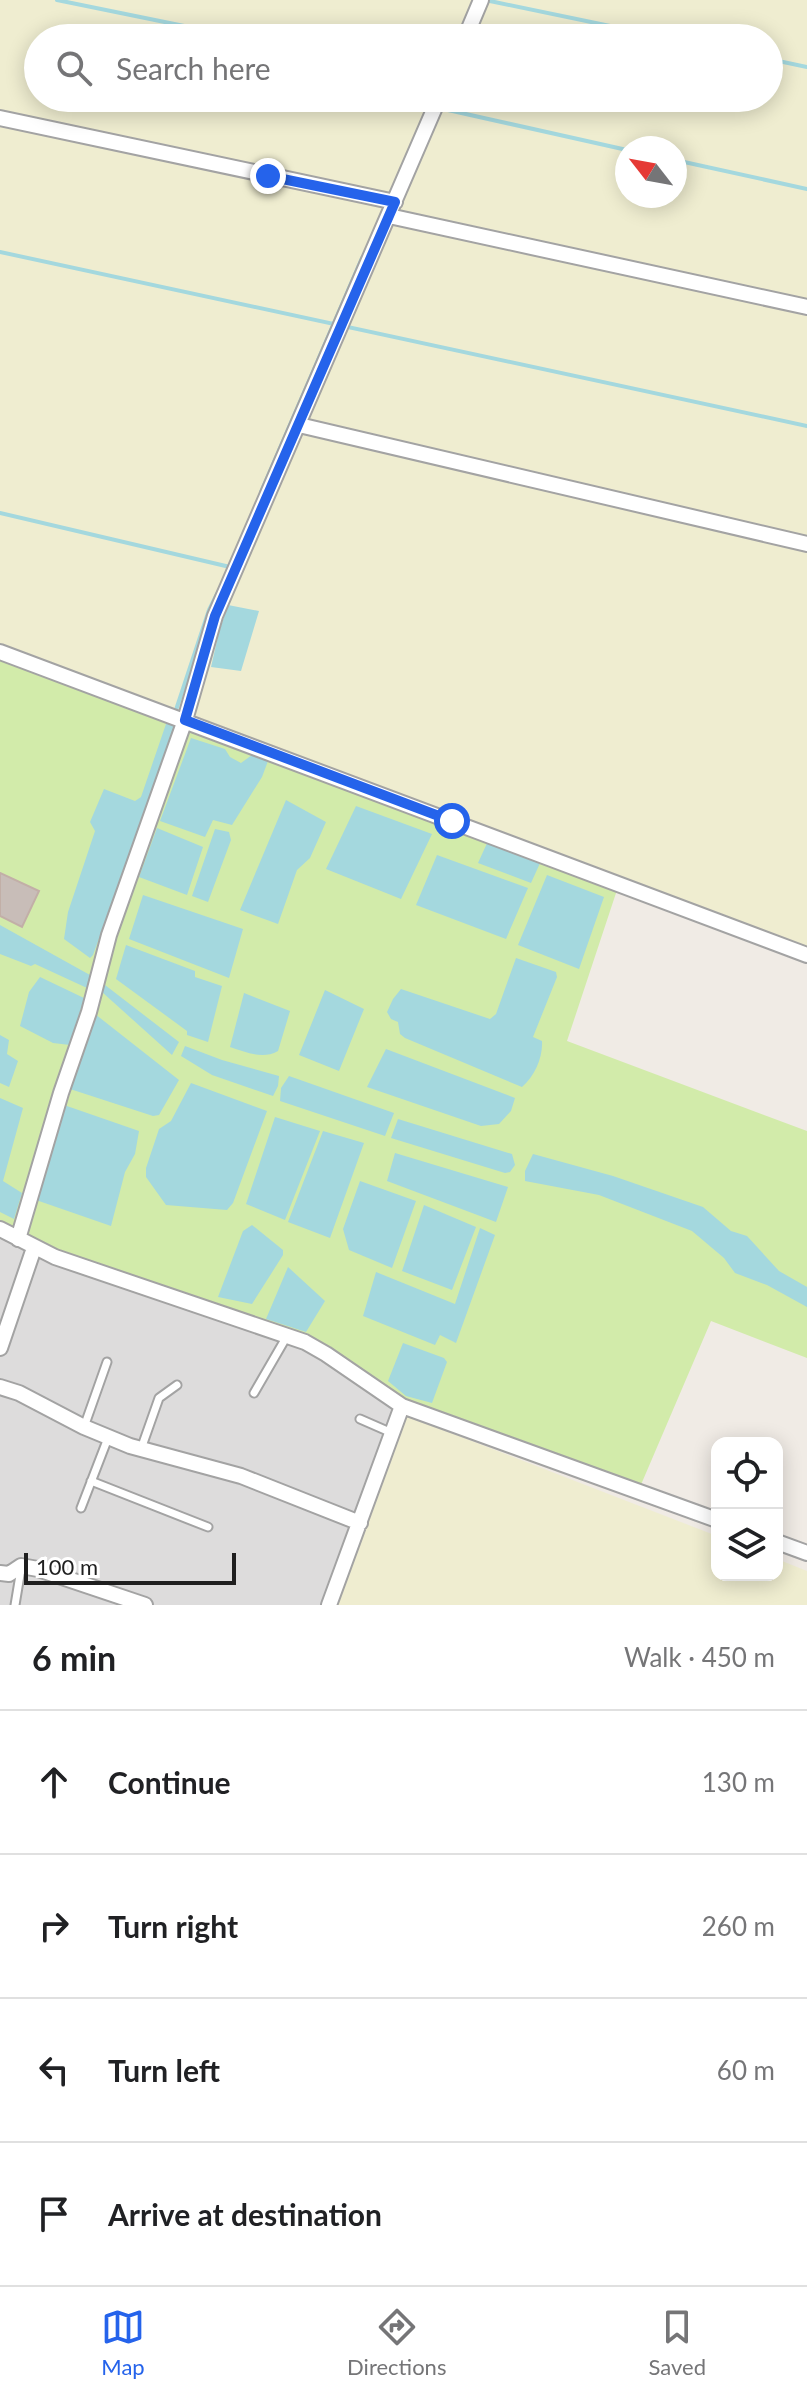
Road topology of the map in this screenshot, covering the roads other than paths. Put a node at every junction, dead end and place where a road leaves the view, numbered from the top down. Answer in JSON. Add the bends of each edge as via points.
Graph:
{"nodes":[{"id":1,"x":481,"y":0,"type":"edge"},
{"id":2,"x":471,"y":24,"type":"edge"},
{"id":3,"x":433,"y":112,"type":"edge"},
{"id":4,"x":0,"y":118,"type":"edge"},
{"id":5,"x":392,"y":209,"type":"junction"},
{"id":6,"x":807,"y":307,"type":"edge"},
{"id":7,"x":299,"y":425,"type":"junction"},
{"id":8,"x":807,"y":544,"type":"edge"},
{"id":9,"x":0,"y":652,"type":"edge"},
{"id":10,"x":185,"y":720,"type":"junction"},
{"id":11,"x":807,"y":955,"type":"edge"},
{"id":12,"x":0,"y":1229,"type":"edge"},
{"id":13,"x":18,"y":1239,"type":"junction"},
{"id":14,"x":34,"y":1248,"type":"junction"},
{"id":15,"x":288,"y":1336,"type":"junction"},
{"id":16,"x":0,"y":1348,"type":"edge"},
{"id":17,"x":107,"y":1362,"type":"dead end"},
{"id":18,"x":177,"y":1385,"type":"dead end"},
{"id":19,"x":0,"y":1387,"type":"edge"},
{"id":20,"x":254,"y":1393,"type":"dead end"},
{"id":21,"x":402,"y":1406,"type":"junction"},
{"id":22,"x":360,"y":1419,"type":"dead end"},
{"id":23,"x":84,"y":1427,"type":"junction"},
{"id":24,"x":392,"y":1433,"type":"junction"},
{"id":25,"x":108,"y":1438,"type":"junction"},
{"id":26,"x":141,"y":1449,"type":"junction"},
{"id":27,"x":91,"y":1481,"type":"junction"},
{"id":28,"x":81,"y":1508,"type":"dead end"},
{"id":29,"x":711,"y":1518,"type":"edge"},
{"id":30,"x":360,"y":1523,"type":"junction"},
{"id":31,"x":208,"y":1527,"type":"dead end"},
{"id":32,"x":783,"y":1544,"type":"edge"},
{"id":33,"x":807,"y":1553,"type":"edge"},
{"id":34,"x":21,"y":1566,"type":"junction"},
{"id":35,"x":0,"y":1573,"type":"edge"},
{"id":36,"x":15,"y":1605,"type":"edge"},
{"id":37,"x":145,"y":1605,"type":"edge"},
{"id":38,"x":329,"y":1605,"type":"edge"}],
"edges":[{"from":1,"to":2,"type":"street"},
{"from":3,"to":5,"type":"street"},
{"from":4,"to":5,"type":"street"},
{"from":5,"to":6,"type":"street"},
{"from":5,"to":7,"type":"street"},
{"from":7,"to":8,"type":"street"},
{"from":7,"to":10,"type":"street","via":[[215,616]]},
{"from":9,"to":10,"type":"street"},
{"from":10,"to":11,"type":"street"},
{"from":10,"to":13,"type":"street","via":[[95,983]]},
{"from":12,"to":13,"type":"street"},
{"from":13,"to":14,"type":"street"},
{"from":14,"to":15,"type":"street"},
{"from":14,"to":16,"type":"street"},
{"from":15,"to":20,"type":"lane"},
{"from":15,"to":21,"type":"street","via":[[326,1354]]},
{"from":17,"to":23,"type":"lane"},
{"from":18,"to":26,"type":"lane","via":[[159,1398]]},
{"from":19,"to":23,"type":"street"},
{"from":21,"to":24,"type":"street"},
{"from":21,"to":29,"type":"street"},
{"from":22,"to":24,"type":"lane"},
{"from":23,"to":25,"type":"street"},
{"from":24,"to":30,"type":"street"},
{"from":25,"to":26,"type":"street"},
{"from":25,"to":27,"type":"lane"},
{"from":26,"to":30,"type":"street","via":[[241,1476]]},
{"from":27,"to":28,"type":"lane"},
{"from":27,"to":31,"type":"lane"},
{"from":30,"to":38,"type":"street"},
{"from":32,"to":33,"type":"street"},
{"from":34,"to":35,"type":"street"},
{"from":34,"to":36,"type":"lane"},
{"from":34,"to":37,"type":"street"}]}
